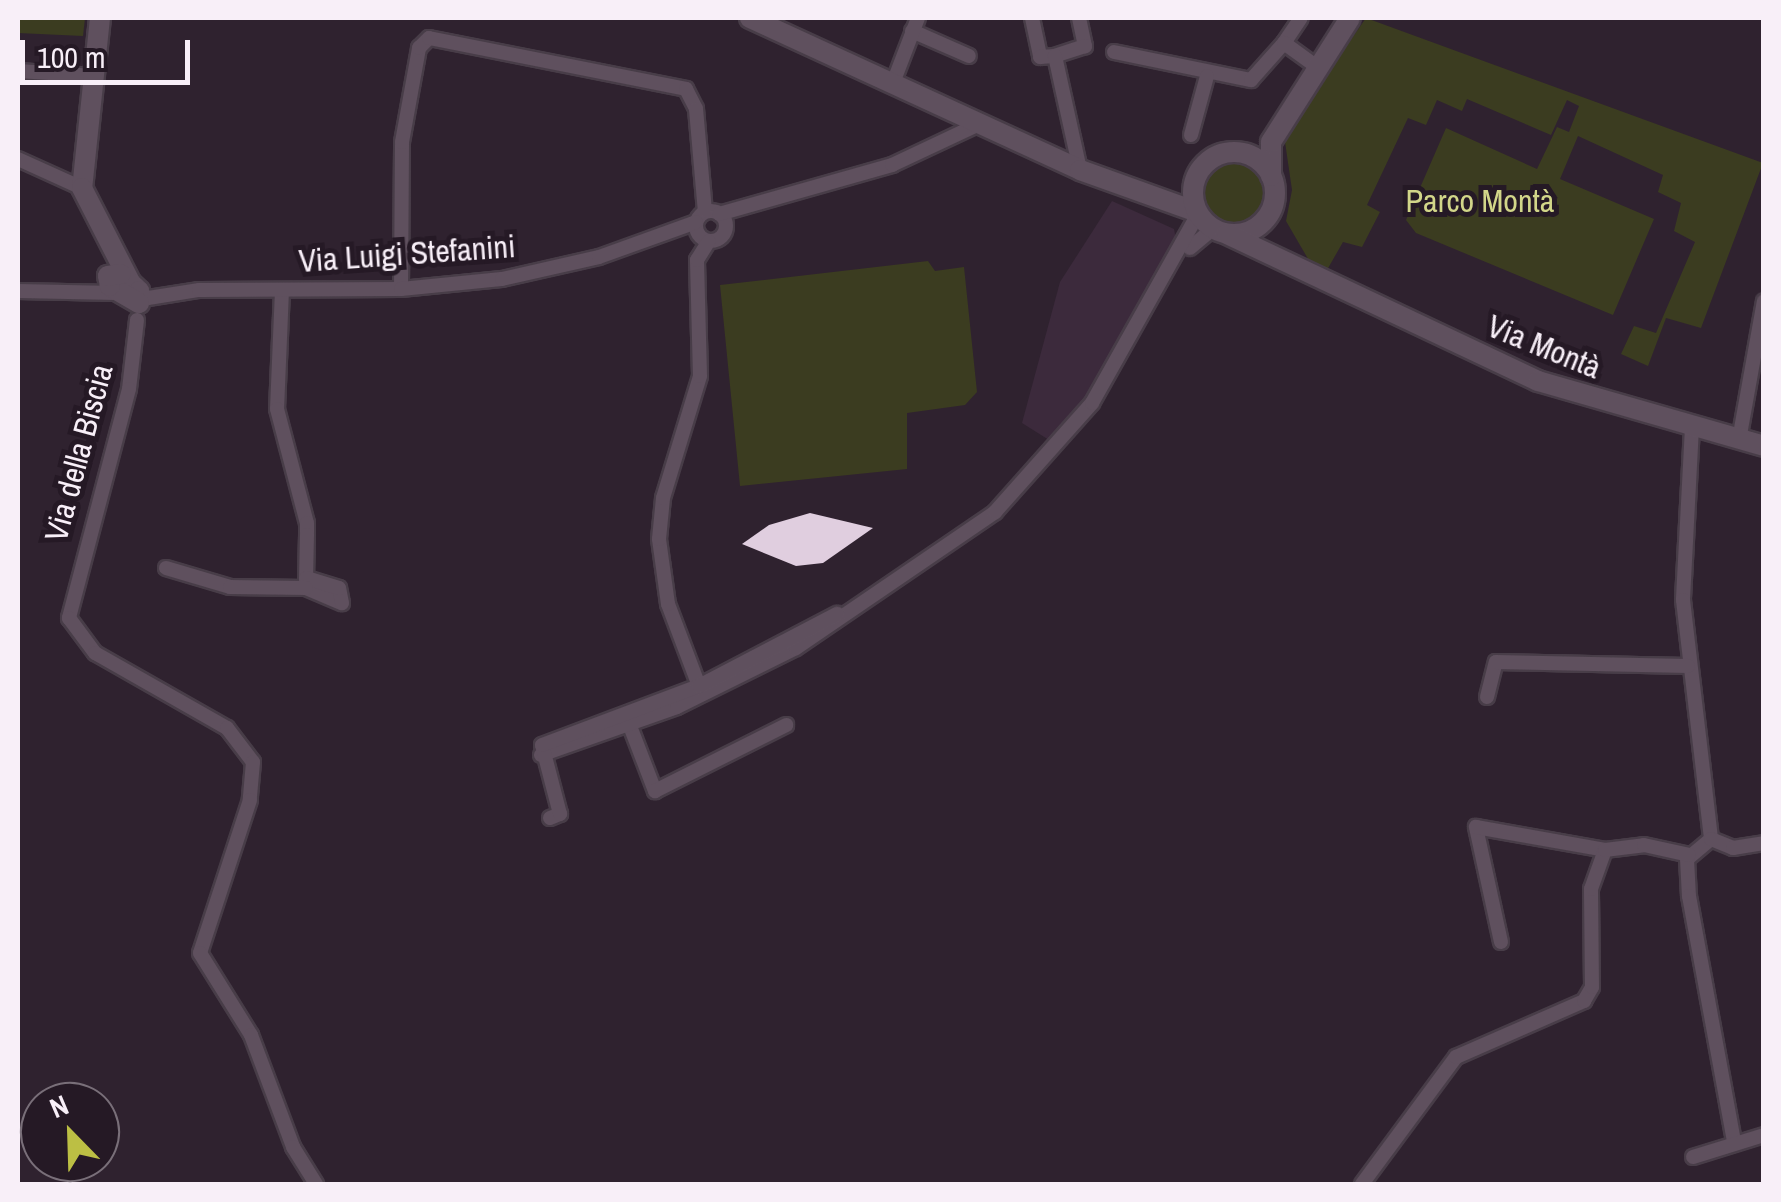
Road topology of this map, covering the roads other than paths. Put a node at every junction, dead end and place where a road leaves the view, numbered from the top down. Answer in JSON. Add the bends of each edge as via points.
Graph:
{"nodes":[{"id":1,"x":100,"y":18,"type":"edge"},
{"id":2,"x":750,"y":18,"type":"edge"},
{"id":3,"x":1032,"y":18,"type":"edge"},
{"id":4,"x":1079,"y":18,"type":"edge"},
{"id":5,"x":1301,"y":18,"type":"edge"},
{"id":6,"x":1350,"y":18,"type":"edge"},
{"id":7,"x":915,"y":24,"type":"edge"},
{"id":8,"x":1284,"y":43,"type":"junction"},
{"id":9,"x":1114,"y":52,"type":"dead end"},
{"id":10,"x":969,"y":56,"type":"dead end"},
{"id":11,"x":1055,"y":56,"type":"junction"},
{"id":12,"x":1316,"y":66,"type":"junction"},
{"id":13,"x":18,"y":71,"type":"edge"},
{"id":14,"x":95,"y":76,"type":"junction"},
{"id":15,"x":1207,"y":76,"type":"junction"},
{"id":16,"x":894,"y":83,"type":"junction"},
{"id":17,"x":1298,"y":92,"type":"junction"},
{"id":18,"x":979,"y":124,"type":"junction"},
{"id":19,"x":1190,"y":135,"type":"dead end"},
{"id":20,"x":1236,"y":152,"type":"junction"},
{"id":21,"x":18,"y":158,"type":"edge"},
{"id":22,"x":1080,"y":170,"type":"junction"},
{"id":23,"x":1199,"y":171,"type":"junction"},
{"id":24,"x":1272,"y":177,"type":"junction"},
{"id":25,"x":1118,"y":185,"type":"junction"},
{"id":26,"x":82,"y":188,"type":"junction"},
{"id":27,"x":1271,"y":211,"type":"junction"},
{"id":28,"x":1209,"y":222,"type":"junction"},
{"id":29,"x":713,"y":223,"type":"junction"},
{"id":30,"x":1311,"y":277,"type":"junction"},
{"id":31,"x":401,"y":289,"type":"junction"},
{"id":32,"x":282,"y":290,"type":"junction"},
{"id":33,"x":18,"y":291,"type":"edge"},
{"id":34,"x":127,"y":294,"type":"junction"},
{"id":35,"x":1764,"y":301,"type":"edge"},
{"id":36,"x":1758,"y":375,"type":"edge"},
{"id":37,"x":1692,"y":427,"type":"junction"},
{"id":38,"x":1739,"y":440,"type":"junction"},
{"id":39,"x":1764,"y":446,"type":"edge"},
{"id":40,"x":166,"y":568,"type":"dead end"},
{"id":41,"x":857,"y":609,"type":"junction"},
{"id":42,"x":1688,"y":666,"type":"junction"},
{"id":43,"x":742,"y":677,"type":"junction"},
{"id":44,"x":699,"y":686,"type":"junction"},
{"id":45,"x":1487,"y":697,"type":"dead end"},
{"id":46,"x":680,"y":706,"type":"junction"},
{"id":47,"x":641,"y":710,"type":"junction"},
{"id":48,"x":602,"y":725,"type":"junction"},
{"id":49,"x":786,"y":725,"type":"dead end"},
{"id":50,"x":630,"y":726,"type":"junction"},
{"id":51,"x":540,"y":752,"type":"junction"},
{"id":52,"x":550,"y":818,"type":"dead end"},
{"id":53,"x":1711,"y":839,"type":"junction"},
{"id":54,"x":1764,"y":843,"type":"edge"},
{"id":55,"x":1606,"y":850,"type":"junction"},
{"id":56,"x":1690,"y":855,"type":"junction"},
{"id":57,"x":1501,"y":942,"type":"dead end"},
{"id":58,"x":1764,"y":1136,"type":"edge"},
{"id":59,"x":1734,"y":1142,"type":"junction"},
{"id":60,"x":1693,"y":1157,"type":"dead end"},
{"id":61,"x":316,"y":1184,"type":"edge"},
{"id":62,"x":1362,"y":1184,"type":"edge"}],
"edges":[{"from":1,"to":14,"type":"main road"},
{"from":2,"to":16,"type":"main road","name":"Via Montà"},
{"from":3,"to":11,"type":"street","via":[[1040,57]]},
{"from":4,"to":11,"type":"street","via":[[1085,46]]},
{"from":5,"to":8,"type":"street"},
{"from":6,"to":12,"type":"main road"},
{"from":7,"to":10,"type":"street"},
{"from":7,"to":16,"type":"street"},
{"from":8,"to":12,"type":"street"},
{"from":8,"to":15,"type":"street","via":[[1251,80]]},
{"from":9,"to":15,"type":"street"},
{"from":11,"to":22,"type":"street"},
{"from":12,"to":17,"type":"main road"},
{"from":13,"to":14,"type":"street"},
{"from":14,"to":26,"type":"main road"},
{"from":15,"to":19,"type":"street"},
{"from":16,"to":18,"type":"main road","name":"Via Montà"},
{"from":17,"to":20,"type":"main road","name":"Via Montà"},
{"from":17,"to":24,"type":"main road","name":"Via Montà","via":[[1268,149]]},
{"from":18,"to":22,"type":"main road","name":"Via Montà"},
{"from":18,"to":29,"type":"street","name":"Via Luigi Stefanini","via":[[926,154]]},
{"from":20,"to":23,"type":"main road","name":"Via Montà"},
{"from":20,"to":24,"type":"main road","via":[[1254,157]]},
{"from":21,"to":26,"type":"street"},
{"from":22,"to":25,"type":"main road","name":"Via Montà"},
{"from":23,"to":25,"type":"main road","name":"Via Montà","via":[[1172,184]]},
{"from":23,"to":28,"type":"main road"},
{"from":24,"to":27,"type":"main road","name":"Via Montà"},
{"from":25,"to":28,"type":"main road","name":"Via Montà"},
{"from":26,"to":34,"type":"main road"},
{"from":27,"to":28,"type":"main road","via":[[1248,232]]},
{"from":27,"to":30,"type":"main road","name":"Via Montà","via":[[1280,243]]},
{"from":28,"to":30,"type":"main road","name":"Via Montà"},
{"from":28,"to":41,"type":"street","via":[[1092,403],[1035,471],[974,528]]},
{"from":29,"to":31,"type":"street","name":"Via Luigi Stefanini","via":[[529,274]]},
{"from":29,"to":31,"type":"street","via":[[696,108],[686,88],[430,38],[419,48],[402,142]]},
{"from":29,"to":44,"type":"street","via":[[697,260],[700,376],[662,498],[659,539],[668,604]]},
{"from":30,"to":37,"type":"main road","name":"Via Montà","via":[[1538,381]]},
{"from":31,"to":32,"type":"street","name":"Via Luigi Stefanini"},
{"from":32,"to":34,"type":"street","name":"Via Luigi Stefanini"},
{"from":32,"to":40,"type":"street","via":[[277,409],[307,524],[306,583],[230,587]]},
{"from":33,"to":34,"type":"street"},
{"from":34,"to":61,"type":"street","name":"Via della Biscia","via":[[130,389],[69,618],[96,654],[226,728],[253,762],[250,800],[202,929],[200,953],[251,1035],[293,1146]]},
{"from":35,"to":36,"type":"street"},
{"from":36,"to":38,"type":"street"},
{"from":37,"to":38,"type":"main road","name":"Via Montà"},
{"from":37,"to":42,"type":"street","via":[[1683,554]]},
{"from":38,"to":39,"type":"main road","name":"Via Montà"},
{"from":41,"to":43,"type":"street"},
{"from":41,"to":44,"type":"street"},
{"from":42,"to":45,"type":"street","via":[[1496,662]]},
{"from":42,"to":53,"type":"street"},
{"from":43,"to":44,"type":"street"},
{"from":43,"to":46,"type":"street"},
{"from":44,"to":46,"type":"street"},
{"from":44,"to":47,"type":"street"},
{"from":46,"to":50,"type":"street"},
{"from":47,"to":48,"type":"street"},
{"from":47,"to":50,"type":"street"},
{"from":48,"to":50,"type":"street"},
{"from":48,"to":51,"type":"street"},
{"from":49,"to":50,"type":"street","via":[[655,791]]},
{"from":50,"to":51,"type":"street"},
{"from":51,"to":52,"type":"street","via":[[560,814]]},
{"from":53,"to":54,"type":"street","via":[[1734,848]]},
{"from":53,"to":56,"type":"street"},
{"from":55,"to":56,"type":"street","via":[[1644,846]]},
{"from":55,"to":57,"type":"street","via":[[1476,827]]},
{"from":55,"to":62,"type":"street","via":[[1591,889],[1592,987],[1584,1001],[1456,1057]]},
{"from":56,"to":59,"type":"street","via":[[1689,896]]},
{"from":58,"to":59,"type":"street"},
{"from":59,"to":60,"type":"street"}]}
